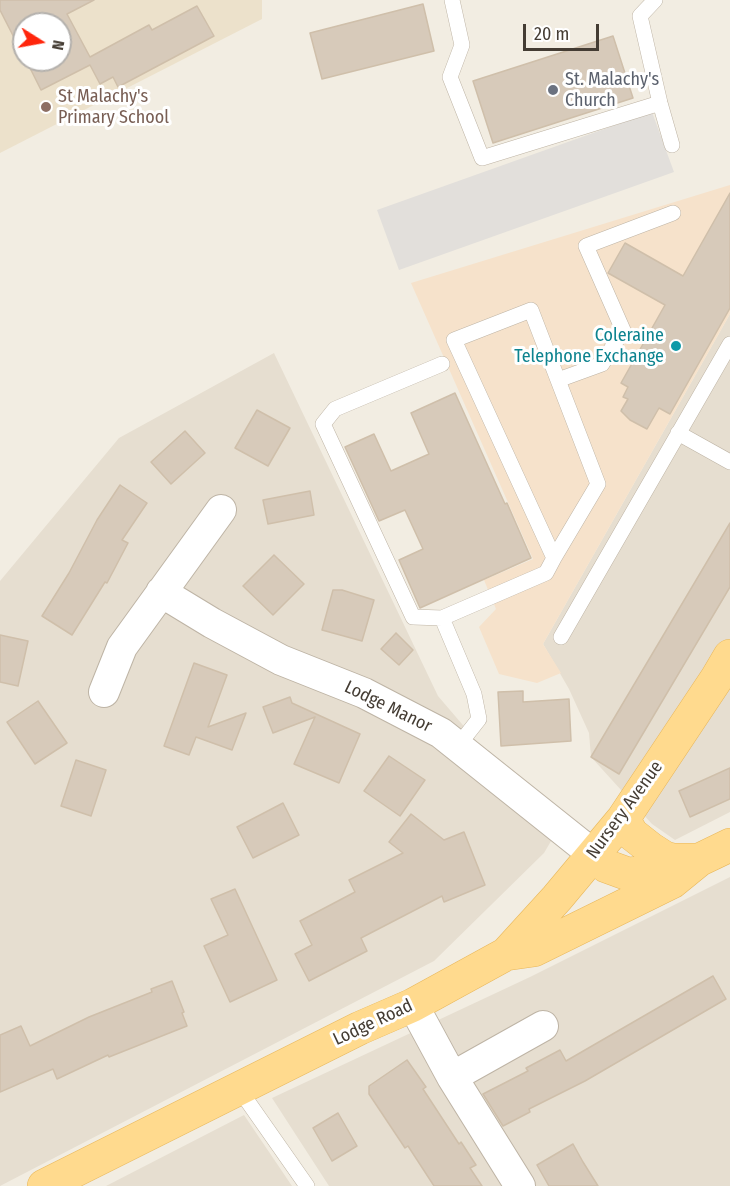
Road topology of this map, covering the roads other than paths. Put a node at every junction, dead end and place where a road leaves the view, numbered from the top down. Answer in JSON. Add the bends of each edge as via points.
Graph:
{"nodes":[{"id":1,"x":452,"y":0,"type":"edge"},
{"id":2,"x":656,"y":0,"type":"edge"},
{"id":3,"x":660,"y":102,"type":"junction"},
{"id":4,"x":672,"y":145,"type":"dead end"},
{"id":5,"x":673,"y":213,"type":"dead end"},
{"id":6,"x":730,"y":344,"type":"edge"},
{"id":7,"x":442,"y":364,"type":"dead end"},
{"id":8,"x":558,"y":380,"type":"junction"},
{"id":9,"x":678,"y":433,"type":"junction"},
{"id":10,"x":730,"y":462,"type":"edge"},
{"id":11,"x":221,"y":510,"type":"dead end"},
{"id":12,"x":554,"y":558,"type":"junction"},
{"id":13,"x":161,"y":592,"type":"junction"},
{"id":14,"x":442,"y":618,"type":"junction"},
{"id":15,"x":561,"y":637,"type":"dead end"},
{"id":16,"x":730,"y":656,"type":"edge"},
{"id":17,"x":104,"y":692,"type":"dead end"},
{"id":18,"x":457,"y":747,"type":"junction"},
{"id":19,"x":624,"y":819,"type":"junction"},
{"id":20,"x":730,"y":845,"type":"edge"},
{"id":21,"x":594,"y":855,"type":"junction"},
{"id":22,"x":686,"y":860,"type":"junction"},
{"id":23,"x":506,"y":954,"type":"junction"},
{"id":24,"x":413,"y":1005,"type":"junction"},
{"id":25,"x":543,"y":1026,"type":"dead end"},
{"id":26,"x":452,"y":1077,"type":"junction"},
{"id":27,"x":239,"y":1089,"type":"junction"},
{"id":28,"x":44,"y":1186,"type":"edge"},
{"id":29,"x":307,"y":1186,"type":"edge"},
{"id":30,"x":520,"y":1186,"type":"edge"}],
"edges":[{"from":1,"to":3,"type":"lane","via":[[462,45],[450,77],[482,158]]},
{"from":2,"to":3,"type":"lane","via":[[639,16]]},
{"from":3,"to":4,"type":"lane"},
{"from":5,"to":8,"type":"lane","via":[[586,246],[623,330],[602,363]]},
{"from":6,"to":9,"type":"lane"},
{"from":7,"to":14,"type":"lane","via":[[335,409],[323,424],[413,617]]},
{"from":8,"to":12,"type":"lane","via":[[598,484]]},
{"from":8,"to":12,"type":"lane","via":[[531,310],[454,340]]},
{"from":9,"to":10,"type":"lane"},
{"from":9,"to":15,"type":"lane"},
{"from":11,"to":13,"type":"street"},
{"from":12,"to":14,"type":"lane","via":[[546,573]]},
{"from":13,"to":17,"type":"street","via":[[122,647]]},
{"from":13,"to":18,"type":"street","name":"Lodge Manor","via":[[281,660],[364,693],[441,733]]},
{"from":14,"to":18,"type":"lane","via":[[474,694],[479,719]]},
{"from":16,"to":19,"type":"main road","name":"Nursery Avenue"},
{"from":18,"to":21,"type":"street","name":"Lodge Manor"},
{"from":19,"to":21,"type":"main road","name":"Nursery Avenue"},
{"from":19,"to":22,"type":"main road","via":[[632,834],[651,849],[665,858]]},
{"from":20,"to":22,"type":"main road","name":"Lodge Road"},
{"from":21,"to":22,"type":"main road","name":"Lodge Road","via":[[606,866],[628,874]]},
{"from":21,"to":23,"type":"main road","name":"Nursery Avenue"},
{"from":22,"to":23,"type":"main road","name":"Lodge Road","via":[[672,882],[534,951]]},
{"from":23,"to":24,"type":"main road","name":"Lodge Road"},
{"from":24,"to":26,"type":"street"},
{"from":24,"to":27,"type":"main road","name":"Lodge Road"},
{"from":25,"to":26,"type":"street"},
{"from":26,"to":30,"type":"street"},
{"from":27,"to":28,"type":"main road","name":"Lodge Road"},
{"from":27,"to":29,"type":"lane"}]}
